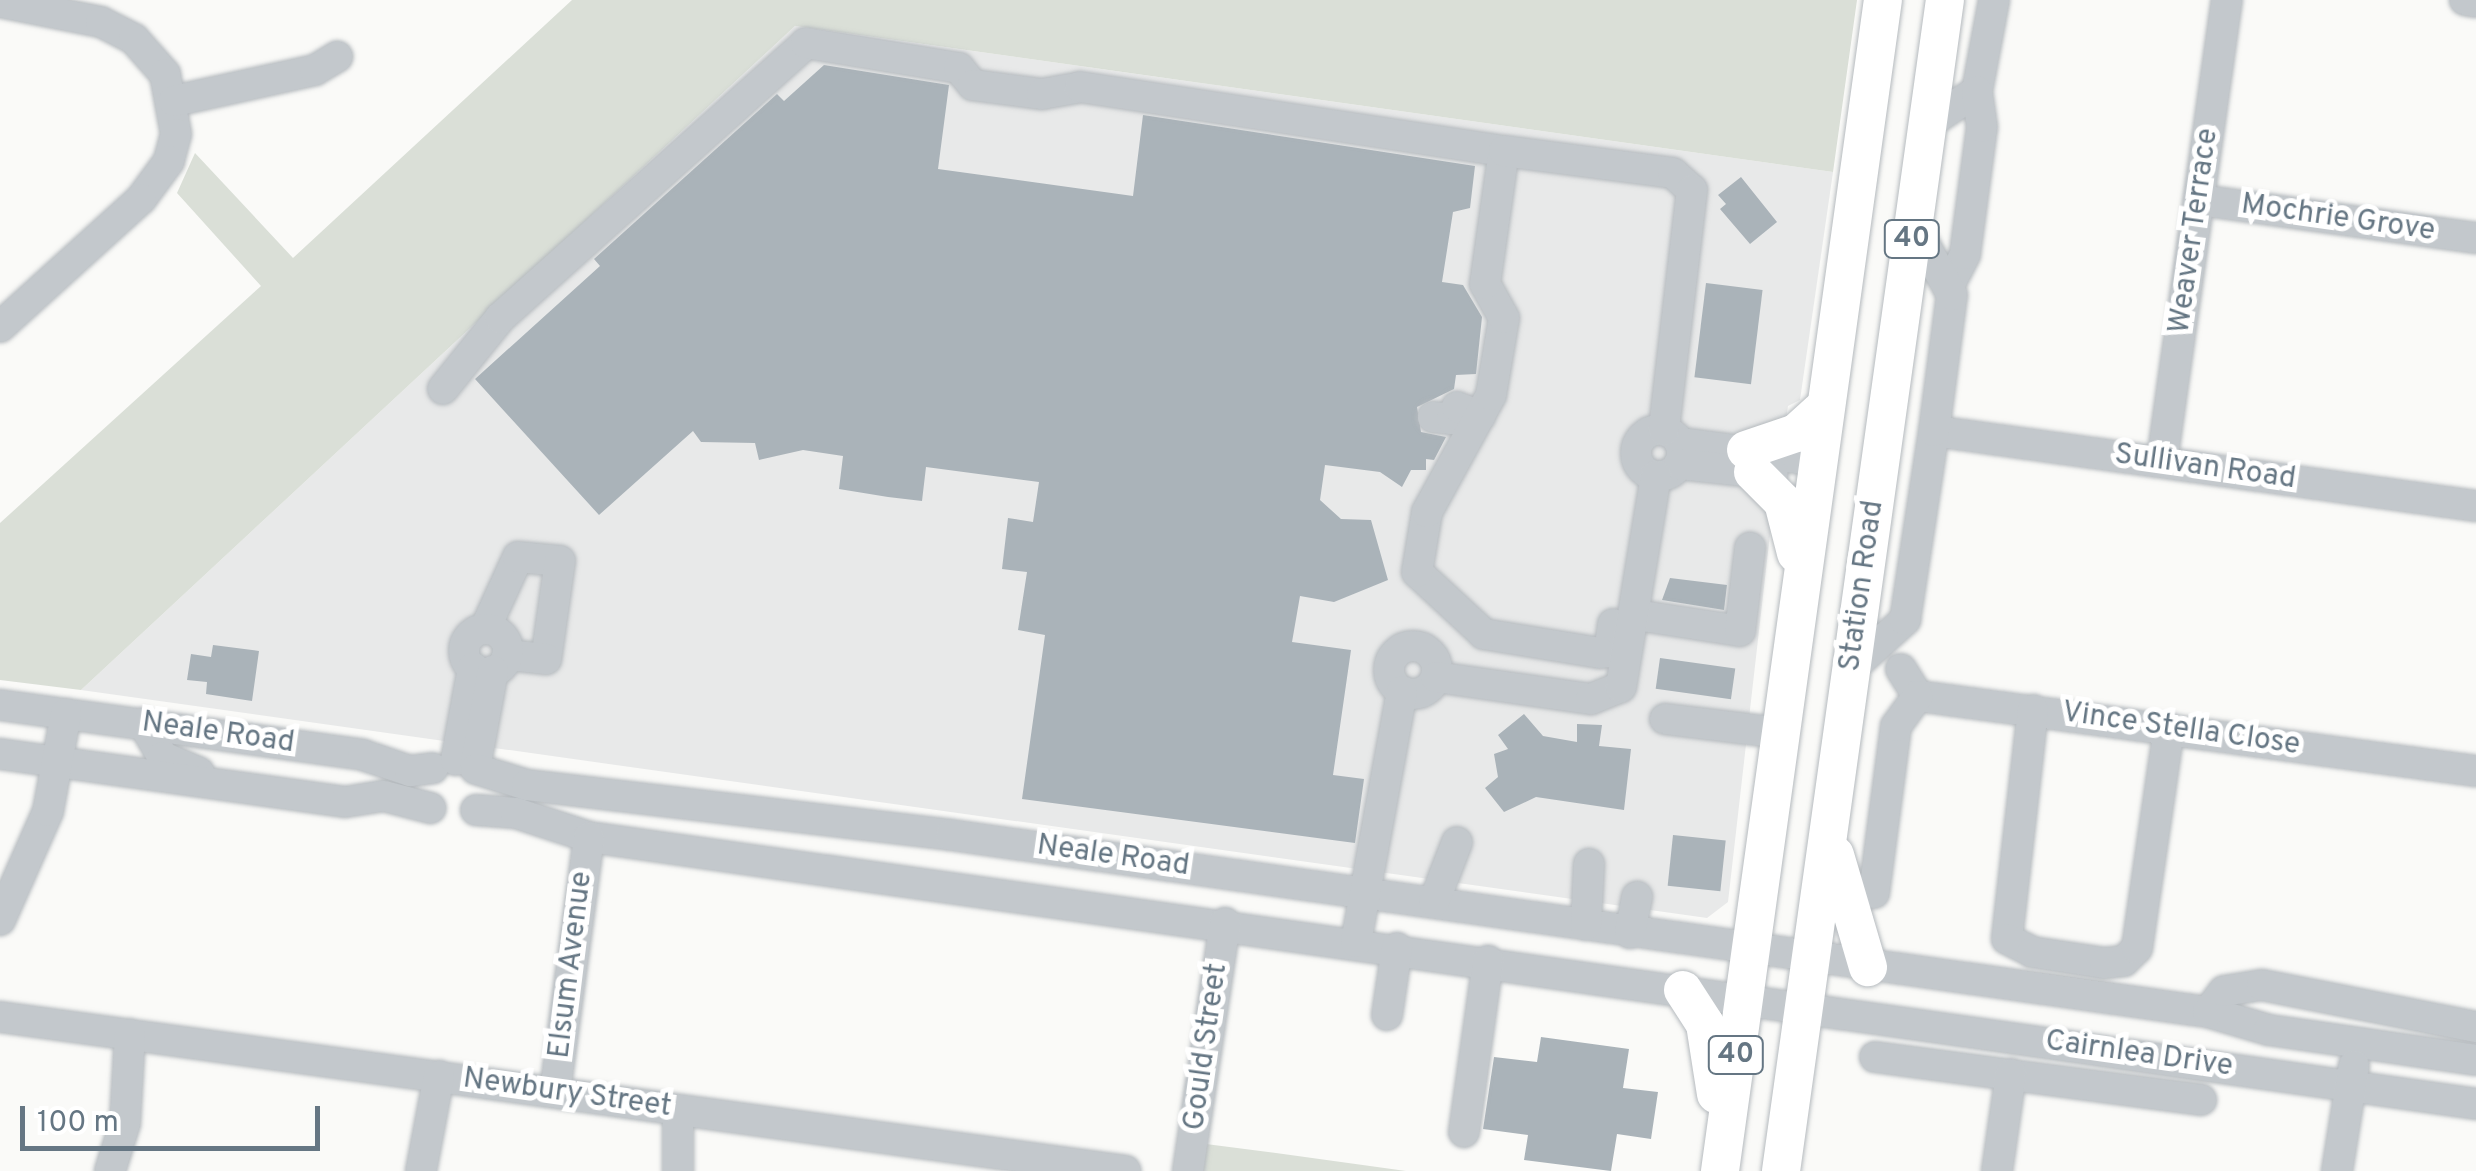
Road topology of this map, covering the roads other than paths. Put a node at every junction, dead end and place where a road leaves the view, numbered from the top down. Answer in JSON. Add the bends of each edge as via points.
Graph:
{"nodes":[{"id":1,"x":1884,"y":0,"type":"edge"},
{"id":2,"x":1945,"y":0,"type":"edge"},
{"id":3,"x":1994,"y":0,"type":"edge"},
{"id":4,"x":2227,"y":0,"type":"edge"},
{"id":5,"x":2465,"y":0,"type":"edge"},
{"id":6,"x":0,"y":2,"type":"edge"},
{"id":7,"x":2476,"y":2,"type":"edge"},
{"id":8,"x":337,"y":57,"type":"dead end"},
{"id":9,"x":1977,"y":91,"type":"junction"},
{"id":10,"x":174,"y":101,"type":"junction"},
{"id":11,"x":1928,"y":124,"type":"junction"},
{"id":12,"x":1504,"y":151,"type":"junction"},
{"id":13,"x":2199,"y":200,"type":"junction"},
{"id":14,"x":1914,"y":225,"type":"junction"},
{"id":15,"x":2476,"y":238,"type":"edge"},
{"id":16,"x":1951,"y":282,"type":"junction"},
{"id":17,"x":3,"y":317,"type":"edge"},
{"id":18,"x":443,"y":389,"type":"dead end"},
{"id":19,"x":1826,"y":406,"type":"junction"},
{"id":20,"x":1480,"y":416,"type":"junction"},
{"id":21,"x":1433,"y":417,"type":"dead end"},
{"id":22,"x":1934,"y":431,"type":"junction"},
{"id":23,"x":1670,"y":453,"type":"junction"},
{"id":24,"x":1750,"y":461,"type":"junction"},
{"id":25,"x":2162,"y":462,"type":"junction"},
{"id":26,"x":1816,"y":470,"type":"junction"},
{"id":27,"x":1878,"y":478,"type":"junction"},
{"id":28,"x":2476,"y":506,"type":"edge"},
{"id":29,"x":1750,"y":548,"type":"dead end"},
{"id":30,"x":1800,"y":580,"type":"junction"},
{"id":31,"x":1625,"y":620,"type":"junction"},
{"id":32,"x":491,"y":665,"type":"junction"},
{"id":33,"x":1852,"y":668,"type":"junction"},
{"id":34,"x":1901,"y":669,"type":"dead end"},
{"id":35,"x":1436,"y":677,"type":"junction"},
{"id":36,"x":1402,"y":691,"type":"junction"},
{"id":37,"x":1918,"y":696,"type":"junction"},
{"id":38,"x":0,"y":705,"type":"edge"},
{"id":39,"x":2033,"y":710,"type":"junction"},
{"id":40,"x":54,"y":712,"type":"junction"},
{"id":41,"x":1665,"y":720,"type":"dead end"},
{"id":42,"x":143,"y":724,"type":"junction"},
{"id":43,"x":2169,"y":728,"type":"junction"},
{"id":44,"x":1780,"y":734,"type":"junction"},
{"id":45,"x":0,"y":754,"type":"edge"},
{"id":46,"x":47,"y":761,"type":"junction"},
{"id":47,"x":460,"y":766,"type":"junction"},
{"id":48,"x":2476,"y":771,"type":"edge"},
{"id":49,"x":294,"y":796,"type":"junction"},
{"id":50,"x":430,"y":808,"type":"junction"},
{"id":51,"x":476,"y":810,"type":"junction"},
{"id":52,"x":1832,"y":812,"type":"junction"},
{"id":53,"x":962,"y":836,"type":"junction"},
{"id":54,"x":589,"y":837,"type":"junction"},
{"id":55,"x":1457,"y":842,"type":"dead end"},
{"id":56,"x":1589,"y":864,"type":"dead end"},
{"id":57,"x":954,"y":886,"type":"junction"},
{"id":58,"x":1362,"y":890,"type":"junction"},
{"id":59,"x":1874,"y":893,"type":"dead end"},
{"id":60,"x":1637,"y":896,"type":"dead end"},
{"id":61,"x":1434,"y":902,"type":"junction"},
{"id":62,"x":0,"y":920,"type":"edge"},
{"id":63,"x":1225,"y":923,"type":"junction"},
{"id":64,"x":1586,"y":925,"type":"junction"},
{"id":65,"x":1630,"y":933,"type":"junction"},
{"id":66,"x":1356,"y":942,"type":"junction"},
{"id":67,"x":1397,"y":948,"type":"junction"},
{"id":68,"x":1751,"y":949,"type":"junction"},
{"id":69,"x":1809,"y":957,"type":"junction"},
{"id":70,"x":1488,"y":961,"type":"junction"},
{"id":71,"x":1868,"y":967,"type":"junction"},
{"id":72,"x":1683,"y":990,"type":"junction"},
{"id":73,"x":1744,"y":999,"type":"junction"},
{"id":74,"x":1802,"y":1008,"type":"junction"},
{"id":75,"x":2208,"y":1012,"type":"junction"},
{"id":76,"x":3,"y":1015,"type":"edge"},
{"id":77,"x":1388,"y":1015,"type":"dead end"},
{"id":78,"x":2476,"y":1026,"type":"edge"},
{"id":79,"x":136,"y":1035,"type":"junction"},
{"id":80,"x":2359,"y":1043,"type":"junction"},
{"id":81,"x":1875,"y":1057,"type":"dead end"},
{"id":82,"x":2476,"y":1060,"type":"edge"},
{"id":83,"x":2011,"y":1074,"type":"junction"},
{"id":84,"x":433,"y":1075,"type":"junction"},
{"id":85,"x":2349,"y":1084,"type":"junction"},
{"id":86,"x":555,"y":1092,"type":"junction"},
{"id":87,"x":2202,"y":1100,"type":"dead end"},
{"id":88,"x":2474,"y":1107,"type":"edge"},
{"id":89,"x":686,"y":1112,"type":"junction"},
{"id":90,"x":1464,"y":1132,"type":"dead end"},
{"id":91,"x":938,"y":1159,"type":"edge"},
{"id":92,"x":1721,"y":1166,"type":"edge"},
{"id":93,"x":678,"y":1169,"type":"edge"},
{"id":94,"x":110,"y":1171,"type":"edge"},
{"id":95,"x":420,"y":1171,"type":"edge"},
{"id":96,"x":1126,"y":1171,"type":"edge"},
{"id":97,"x":1188,"y":1171,"type":"edge"},
{"id":98,"x":1781,"y":1171,"type":"edge"},
{"id":99,"x":1998,"y":1171,"type":"edge"},
{"id":100,"x":2337,"y":1171,"type":"edge"}],
"edges":[{"from":1,"to":19,"type":"main road","name":"Station Road","number":"40"},
{"from":2,"to":11,"type":"main road","name":"Station Road","number":"40"},
{"from":3,"to":9,"type":"street"},
{"from":4,"to":13,"type":"street","name":"Weaver Terrace"},
{"from":5,"to":7,"type":"street"},
{"from":6,"to":10,"type":"street","via":[[117,28],[156,60]]},
{"from":8,"to":10,"type":"street","via":[[315,70]]},
{"from":9,"to":11,"type":"street"},
{"from":9,"to":16,"type":"street","via":[[1982,127],[1964,254]]},
{"from":10,"to":17,"type":"street","via":[[174,147],[154,185]]},
{"from":11,"to":14,"type":"main road","name":"Station Road","number":"40"},
{"from":12,"to":18,"type":"street","via":[[1080,87],[1042,94],[974,85],[959,68],[806,43],[500,318]]},
{"from":12,"to":20,"type":"street","via":[[1485,284],[1504,318]]},
{"from":12,"to":23,"type":"street","via":[[1672,174],[1692,190]]},
{"from":13,"to":15,"type":"street","name":"Mochrie Grove"},
{"from":13,"to":25,"type":"street","name":"Weaver Terrace"},
{"from":14,"to":16,"type":"street"},
{"from":14,"to":27,"type":"main road","name":"Station Road","number":"40"},
{"from":16,"to":22,"type":"street"},
{"from":19,"to":24,"type":"main road","via":[[1796,434]]},
{"from":19,"to":26,"type":"main road","name":"Station Road","number":"40"},
{"from":20,"to":21,"type":"street","via":[[1456,407],[1452,419]]},
{"from":20,"to":31,"type":"street","via":[[1427,512],[1417,572],[1484,634],[1600,653],[1610,652]]},
{"from":22,"to":25,"type":"street","name":"Sullivan Road"},
{"from":22,"to":33,"type":"street","via":[[1906,620]]},
{"from":23,"to":24,"type":"street"},
{"from":23,"to":31,"type":"street"},
{"from":24,"to":26,"type":"street"},
{"from":24,"to":30,"type":"main road","via":[[1783,502]]},
{"from":25,"to":28,"type":"street","name":"Sullivan Road"},
{"from":26,"to":27,"type":"main road"},
{"from":26,"to":30,"type":"main road","name":"Station Road","number":"40"},
{"from":27,"to":33,"type":"main road","name":"Station Road","number":"40"},
{"from":29,"to":31,"type":"street","via":[[1740,631]]},
{"from":30,"to":44,"type":"main road","name":"Station Road","number":"40"},
{"from":31,"to":35,"type":"street","via":[[1628,672],[1604,696]]},
{"from":32,"to":32,"type":"street","via":[[465,644],[486,629],[518,557],[560,560],[546,659]]},
{"from":32,"to":47,"type":"street"},
{"from":33,"to":52,"type":"main road","name":"Station Road","number":"40"},
{"from":34,"to":37,"type":"street"},
{"from":35,"to":36,"type":"street","via":[[1419,693]]},
{"from":35,"to":36,"type":"street","via":[[1426,649],[1403,648],[1389,673]]},
{"from":36,"to":58,"type":"street"},
{"from":37,"to":39,"type":"street","name":"Vince Stella Close"},
{"from":37,"to":59,"type":"street","via":[[1898,714]]},
{"from":38,"to":40,"type":"street","name":"Neale Road"},
{"from":39,"to":43,"type":"street","name":"Vince Stella Close"},
{"from":39,"to":43,"type":"street","via":[[2008,939],[2032,952],[2106,963],[2124,961],[2137,948]]},
{"from":40,"to":42,"type":"street","name":"Neale Road"},
{"from":40,"to":46,"type":"street"},
{"from":41,"to":44,"type":"street"},
{"from":42,"to":47,"type":"street","name":"Neale Road","via":[[364,756],[410,771]]},
{"from":42,"to":49,"type":"street","via":[[151,744],[177,766]]},
{"from":43,"to":48,"type":"street","name":"Vince Stella Close"},
{"from":44,"to":68,"type":"main road","name":"Station Road","number":"40"},
{"from":45,"to":46,"type":"street","name":"Neale Road"},
{"from":46,"to":49,"type":"street","name":"Neale Road"},
{"from":46,"to":62,"type":"street","via":[[36,840]]},
{"from":47,"to":50,"type":"street","via":[[424,790]]},
{"from":47,"to":51,"type":"street","via":[[484,790]]},
{"from":47,"to":53,"type":"street","name":"Neale Road","via":[[527,785]]},
{"from":49,"to":50,"type":"street","name":"Neale Road","via":[[384,796]]},
{"from":50,"to":51,"type":"street","via":[[455,820]]},
{"from":51,"to":54,"type":"street","name":"Neale Road","via":[[516,813]]},
{"from":52,"to":69,"type":"main road","name":"Station Road","number":"40"},
{"from":52,"to":71,"type":"main road","via":[[1844,902]]},
{"from":53,"to":57,"type":"street"},
{"from":53,"to":58,"type":"street","name":"Neale Road"},
{"from":54,"to":57,"type":"street","name":"Neale Road"},
{"from":54,"to":86,"type":"street","name":"Elsum Avenue"},
{"from":55,"to":61,"type":"street"},
{"from":56,"to":64,"type":"street"},
{"from":57,"to":63,"type":"street","name":"Neale Road"},
{"from":58,"to":61,"type":"street","name":"Neale Road"},
{"from":58,"to":66,"type":"street"},
{"from":60,"to":65,"type":"street"},
{"from":61,"to":64,"type":"street","name":"Neale Road"},
{"from":63,"to":66,"type":"street","name":"Neale Road"},
{"from":63,"to":97,"type":"street","name":"Gould Street"},
{"from":64,"to":65,"type":"street","name":"Neale Road"},
{"from":65,"to":68,"type":"street","name":"Neale Road"},
{"from":66,"to":67,"type":"street","name":"Neale Road"},
{"from":67,"to":70,"type":"street","name":"Neale Road"},
{"from":67,"to":77,"type":"street"},
{"from":68,"to":69,"type":"street","name":"Neale Road"},
{"from":68,"to":73,"type":"main road","name":"Station Road","number":"40"},
{"from":69,"to":71,"type":"street","name":"Cairnlea Drive"},
{"from":69,"to":74,"type":"main road","name":"Station Road","number":"40"},
{"from":70,"to":72,"type":"street","name":"Neale Road"},
{"from":70,"to":90,"type":"street"},
{"from":71,"to":75,"type":"street","name":"Cairnlea Drive"},
{"from":72,"to":73,"type":"street","name":"Neale Road"},
{"from":72,"to":92,"type":"main road","via":[[1709,1040]]},
{"from":73,"to":74,"type":"street","name":"Cairnlea Drive"},
{"from":73,"to":92,"type":"main road","name":"Station Road","number":"40"},
{"from":74,"to":85,"type":"street","name":"Cairnlea Drive"},
{"from":74,"to":98,"type":"main road","name":"Station Road","number":"40"},
{"from":75,"to":78,"type":"street","via":[[2224,991],[2262,985]]},
{"from":75,"to":80,"type":"street","name":"Cairnlea Drive"},
{"from":76,"to":79,"type":"street","name":"Newbury Street"},
{"from":79,"to":84,"type":"street","name":"Newbury Street"},
{"from":79,"to":94,"type":"street"},
{"from":80,"to":82,"type":"street","name":"Cairnlea Drive"},
{"from":80,"to":85,"type":"street"},
{"from":81,"to":83,"type":"street"},
{"from":83,"to":87,"type":"street"},
{"from":83,"to":99,"type":"street"},
{"from":84,"to":86,"type":"street","name":"Newbury Street"},
{"from":84,"to":95,"type":"street"},
{"from":85,"to":88,"type":"street","name":"Cairnlea Drive"},
{"from":85,"to":100,"type":"street"},
{"from":86,"to":89,"type":"street","name":"Newbury Street"},
{"from":89,"to":91,"type":"street","name":"Newbury Street"},
{"from":89,"to":93,"type":"street"},
{"from":91,"to":96,"type":"street","name":"Newbury Street"}]}
